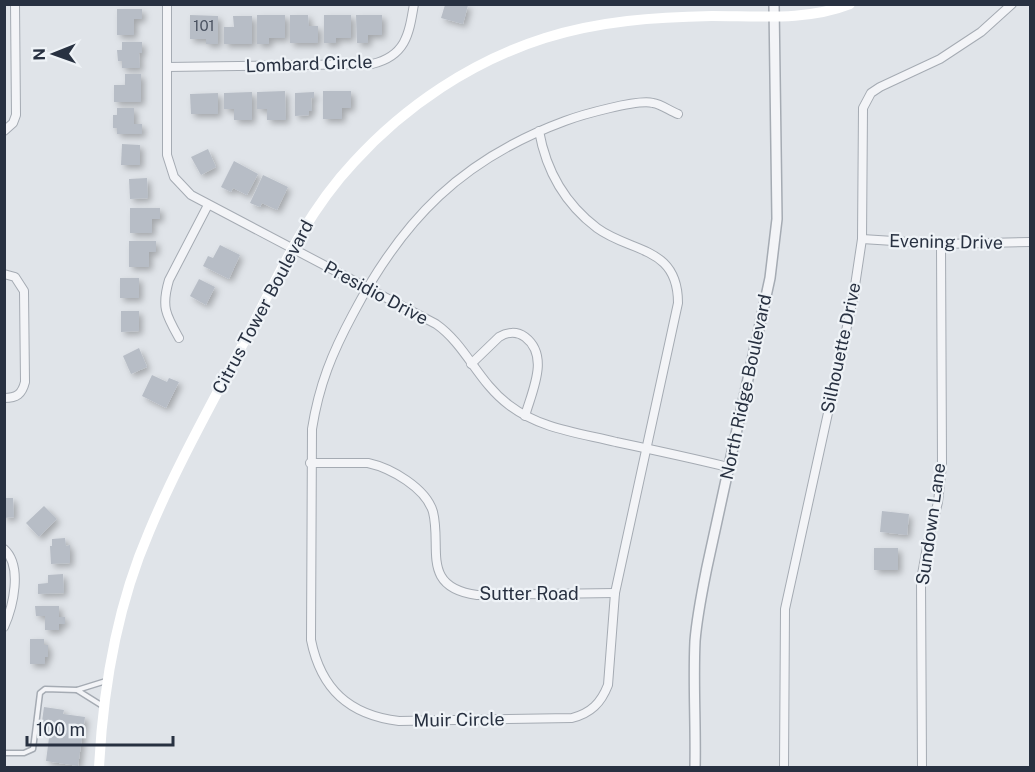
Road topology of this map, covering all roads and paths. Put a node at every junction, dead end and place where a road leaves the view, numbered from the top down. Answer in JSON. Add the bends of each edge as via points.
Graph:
{"nodes":[{"id":1,"x":15,"y":4,"type":"edge"},
{"id":2,"x":167,"y":4,"type":"edge"},
{"id":3,"x":414,"y":4,"type":"edge"},
{"id":4,"x":850,"y":4,"type":"edge"},
{"id":5,"x":1012,"y":4,"type":"edge"},
{"id":6,"x":774,"y":10,"type":"edge"},
{"id":7,"x":167,"y":67,"type":"junction"},
{"id":8,"x":678,"y":114,"type":"dead end"},
{"id":9,"x":539,"y":130,"type":"junction"},
{"id":10,"x":4,"y":131,"type":"edge"},
{"id":11,"x":208,"y":205,"type":"junction"},
{"id":12,"x":862,"y":239,"type":"junction"},
{"id":13,"x":1030,"y":242,"type":"edge"},
{"id":14,"x":941,"y":244,"type":"junction"},
{"id":15,"x":292,"y":249,"type":"junction"},
{"id":16,"x":4,"y":274,"type":"edge"},
{"id":17,"x":367,"y":288,"type":"junction"},
{"id":18,"x":179,"y":338,"type":"dead end"},
{"id":19,"x":471,"y":364,"type":"junction"},
{"id":20,"x":4,"y":398,"type":"edge"},
{"id":21,"x":525,"y":416,"type":"junction"},
{"id":22,"x":646,"y":448,"type":"junction"},
{"id":23,"x":310,"y":463,"type":"junction"},
{"id":24,"x":728,"y":466,"type":"junction"},
{"id":25,"x":4,"y":549,"type":"edge"},
{"id":26,"x":615,"y":593,"type":"junction"},
{"id":27,"x":4,"y":627,"type":"edge"},
{"id":28,"x":106,"y":681,"type":"junction"},
{"id":29,"x":77,"y":690,"type":"junction"},
{"id":30,"x":103,"y":706,"type":"junction"},
{"id":31,"x":4,"y":753,"type":"edge"},
{"id":32,"x":99,"y":768,"type":"edge"},
{"id":33,"x":695,"y":768,"type":"edge"},
{"id":34,"x":784,"y":768,"type":"edge"},
{"id":35,"x":922,"y":768,"type":"edge"}],
"edges":[{"from":1,"to":10,"type":"street","via":[[16,115]]},
{"from":2,"to":7,"type":"street","name":"Presidio Drive"},
{"from":3,"to":7,"type":"street","name":"Lombard Circle","via":[[405,42],[381,62]]},
{"from":4,"to":6,"type":"main road","name":"Citrus Tower Boulevard","via":[[801,15]]},
{"from":5,"to":12,"type":"street","name":"Silhouette Drive","via":[[948,54],[880,87],[867,100],[862,118]]},
{"from":6,"to":15,"type":"main road","name":"Citrus Tower Boulevard","via":[[609,23],[544,38],[477,66],[419,103],[373,142],[332,187]]},
{"from":6,"to":24,"type":"street","name":"North Ridge Boulevard","via":[[775,244]]},
{"from":7,"to":11,"type":"street","name":"Presidio Drive","via":[[169,167],[181,186]]},
{"from":8,"to":9,"type":"street","name":"Muir Circle","via":[[652,102],[597,111]]},
{"from":9,"to":17,"type":"street","name":"Muir Circle","via":[[488,158],[443,191],[400,237]]},
{"from":9,"to":22,"type":"street","name":"Muir Circle","via":[[546,161],[573,207],[613,238],[657,256],[675,279],[678,303]]},
{"from":11,"to":15,"type":"street","name":"Presidio Drive"},
{"from":11,"to":18,"type":"street","via":[[166,290],[165,315]]},
{"from":12,"to":14,"type":"street","name":"Evening Drive"},
{"from":12,"to":34,"type":"street","name":"Silhouette Drive","via":[[853,299],[785,609]]},
{"from":13,"to":14,"type":"street","name":"Evening Drive"},
{"from":14,"to":35,"type":"street","name":"Sundown Lane","via":[[942,465],[921,580]]},
{"from":15,"to":17,"type":"street","name":"Presidio Drive"},
{"from":15,"to":28,"type":"main road","name":"Citrus Tower Boulevard","via":[[149,532],[123,611]]},
{"from":16,"to":20,"type":"street","via":[[15,277],[24,291],[25,382],[22,392]]},
{"from":17,"to":19,"type":"street","name":"Presidio Drive","via":[[446,331]]},
{"from":17,"to":23,"type":"street","name":"Muir Circle","via":[[323,377],[312,429]]},
{"from":19,"to":21,"type":"street","name":"Presidio Drive","via":[[497,396]]},
{"from":19,"to":21,"type":"street","via":[[505,334],[519,333],[536,347],[539,361]]},
{"from":21,"to":22,"type":"street","name":"Presidio Drive","via":[[554,428]]},
{"from":22,"to":24,"type":"street","name":"Presidio Drive"},
{"from":22,"to":26,"type":"street","name":"Muir Circle"},
{"from":23,"to":26,"type":"street","name":"Sutter Road","via":[[378,465],[418,488],[433,514],[438,568],[458,591],[477,596]]},
{"from":23,"to":26,"type":"street","name":"Muir Circle","via":[[314,655],[335,693],[368,715],[399,721],[582,715],[599,703],[609,685]]},
{"from":24,"to":33,"type":"street","name":"North Ridge Boulevard","via":[[696,632]]},
{"from":25,"to":27,"type":"street","via":[[12,558],[14,585]]},
{"from":28,"to":29,"type":"lane"},
{"from":28,"to":30,"type":"main road","name":"Citrus Tower Boulevard"},
{"from":29,"to":30,"type":"lane"},
{"from":29,"to":31,"type":"lane","via":[[45,689],[40,693],[33,749]]},
{"from":30,"to":32,"type":"main road","name":"Citrus Tower Boulevard"}]}
